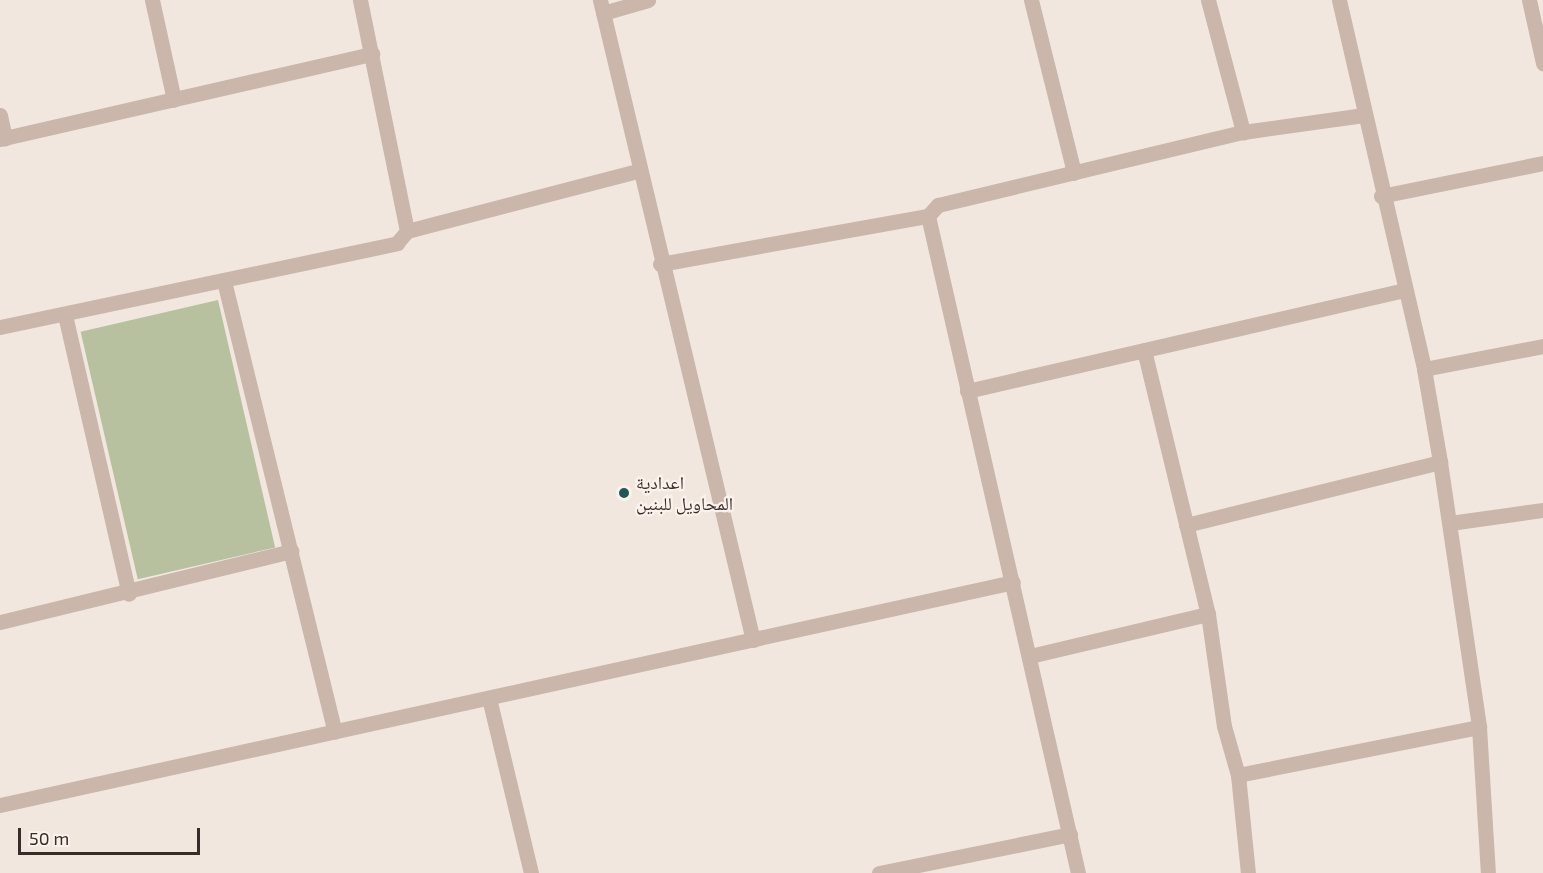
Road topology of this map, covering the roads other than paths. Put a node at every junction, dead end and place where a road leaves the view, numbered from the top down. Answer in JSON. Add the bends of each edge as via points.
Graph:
{"nodes":[{"id":1,"x":152,"y":0,"type":"edge"},
{"id":2,"x":360,"y":0,"type":"edge"},
{"id":3,"x":648,"y":0,"type":"edge"},
{"id":4,"x":1031,"y":0,"type":"edge"},
{"id":5,"x":1208,"y":0,"type":"edge"},
{"id":6,"x":1339,"y":0,"type":"edge"},
{"id":7,"x":1529,"y":0,"type":"edge"},
{"id":8,"x":602,"y":7,"type":"edge"},
{"id":9,"x":372,"y":54,"type":"junction"},
{"id":10,"x":1543,"y":63,"type":"edge"},
{"id":11,"x":174,"y":100,"type":"junction"},
{"id":12,"x":0,"y":115,"type":"edge"},
{"id":13,"x":1364,"y":115,"type":"junction"},
{"id":14,"x":1243,"y":132,"type":"junction"},
{"id":15,"x":3,"y":138,"type":"edge"},
{"id":16,"x":1543,"y":163,"type":"edge"},
{"id":17,"x":638,"y":171,"type":"junction"},
{"id":18,"x":1074,"y":173,"type":"junction"},
{"id":19,"x":1381,"y":196,"type":"junction"},
{"id":20,"x":928,"y":216,"type":"junction"},
{"id":21,"x":407,"y":231,"type":"junction"},
{"id":22,"x":660,"y":264,"type":"junction"},
{"id":23,"x":224,"y":281,"type":"junction"},
{"id":24,"x":1404,"y":290,"type":"junction"},
{"id":25,"x":64,"y":315,"type":"junction"},
{"id":26,"x":0,"y":327,"type":"edge"},
{"id":27,"x":1543,"y":346,"type":"edge"},
{"id":28,"x":1144,"y":350,"type":"junction"},
{"id":29,"x":1424,"y":369,"type":"junction"},
{"id":30,"x":967,"y":391,"type":"junction"},
{"id":31,"x":1440,"y":462,"type":"junction"},
{"id":32,"x":1543,"y":510,"type":"edge"},
{"id":33,"x":1450,"y":523,"type":"junction"},
{"id":34,"x":1186,"y":525,"type":"junction"},
{"id":35,"x":291,"y":551,"type":"junction"},
{"id":36,"x":1013,"y":582,"type":"junction"},
{"id":37,"x":129,"y":594,"type":"junction"},
{"id":38,"x":1208,"y":614,"type":"junction"},
{"id":39,"x":0,"y":622,"type":"edge"},
{"id":40,"x":753,"y":640,"type":"junction"},
{"id":41,"x":1030,"y":656,"type":"junction"},
{"id":42,"x":489,"y":698,"type":"junction"},
{"id":43,"x":1479,"y":727,"type":"junction"},
{"id":44,"x":335,"y":732,"type":"junction"},
{"id":45,"x":1238,"y":775,"type":"junction"},
{"id":46,"x":0,"y":805,"type":"edge"},
{"id":47,"x":1070,"y":834,"type":"junction"},
{"id":48,"x":531,"y":873,"type":"edge"},
{"id":49,"x":879,"y":873,"type":"edge"},
{"id":50,"x":1078,"y":873,"type":"edge"},
{"id":51,"x":1248,"y":873,"type":"edge"},
{"id":52,"x":1488,"y":873,"type":"edge"}],
"edges":[{"from":1,"to":11,"type":"street"},
{"from":2,"to":9,"type":"street"},
{"from":3,"to":8,"type":"street"},
{"from":4,"to":18,"type":"street"},
{"from":5,"to":14,"type":"street"},
{"from":6,"to":13,"type":"street"},
{"from":7,"to":10,"type":"street"},
{"from":8,"to":17,"type":"street"},
{"from":9,"to":11,"type":"street"},
{"from":9,"to":21,"type":"street"},
{"from":11,"to":15,"type":"street"},
{"from":12,"to":15,"type":"street"},
{"from":13,"to":14,"type":"street"},
{"from":13,"to":19,"type":"street"},
{"from":14,"to":18,"type":"street"},
{"from":16,"to":19,"type":"street"},
{"from":17,"to":21,"type":"street"},
{"from":17,"to":22,"type":"street"},
{"from":18,"to":20,"type":"street","via":[[938,205]]},
{"from":19,"to":24,"type":"street"},
{"from":20,"to":22,"type":"street"},
{"from":20,"to":30,"type":"street"},
{"from":21,"to":23,"type":"street","via":[[388,245]]},
{"from":22,"to":40,"type":"street"},
{"from":23,"to":25,"type":"street"},
{"from":23,"to":35,"type":"street"},
{"from":24,"to":28,"type":"street"},
{"from":24,"to":29,"type":"street"},
{"from":25,"to":26,"type":"street"},
{"from":25,"to":37,"type":"street"},
{"from":27,"to":29,"type":"street"},
{"from":28,"to":30,"type":"street"},
{"from":28,"to":34,"type":"street"},
{"from":29,"to":31,"type":"street"},
{"from":30,"to":36,"type":"street"},
{"from":31,"to":33,"type":"street"},
{"from":31,"to":34,"type":"street"},
{"from":32,"to":33,"type":"street"},
{"from":33,"to":43,"type":"street"},
{"from":34,"to":38,"type":"street"},
{"from":35,"to":37,"type":"street"},
{"from":35,"to":44,"type":"street"},
{"from":36,"to":40,"type":"street"},
{"from":36,"to":41,"type":"street"},
{"from":37,"to":39,"type":"street"},
{"from":38,"to":41,"type":"street"},
{"from":38,"to":45,"type":"street","via":[[1224,726]]},
{"from":40,"to":42,"type":"street"},
{"from":41,"to":47,"type":"street"},
{"from":42,"to":44,"type":"street"},
{"from":42,"to":48,"type":"street"},
{"from":43,"to":45,"type":"street"},
{"from":43,"to":52,"type":"street"},
{"from":44,"to":46,"type":"street"},
{"from":45,"to":51,"type":"street"},
{"from":47,"to":49,"type":"street"},
{"from":47,"to":50,"type":"street"}]}
